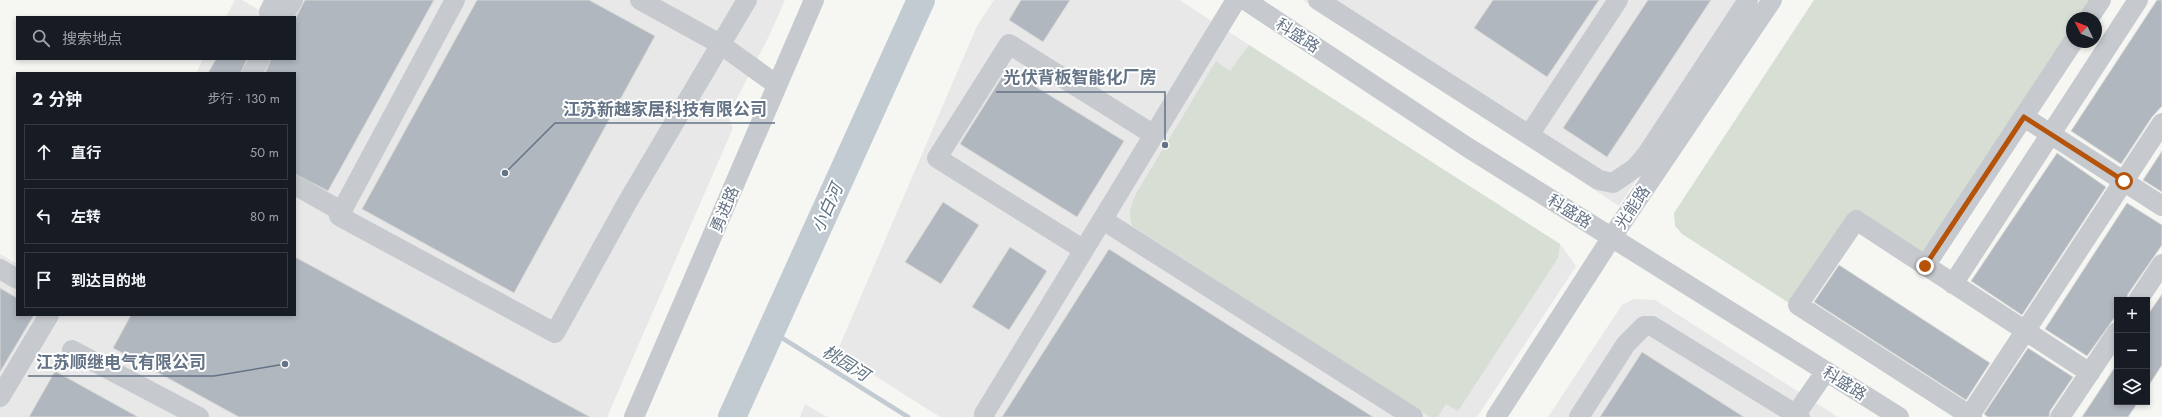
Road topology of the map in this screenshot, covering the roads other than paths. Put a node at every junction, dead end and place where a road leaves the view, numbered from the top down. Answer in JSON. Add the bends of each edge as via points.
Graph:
{"nodes":[{"id":1,"x":293,"y":0,"type":"edge"},
{"id":2,"x":455,"y":0,"type":"edge"},
{"id":3,"x":640,"y":0,"type":"edge"},
{"id":4,"x":747,"y":0,"type":"edge"},
{"id":5,"x":814,"y":0,"type":"edge"},
{"id":6,"x":1236,"y":0,"type":"edge"},
{"id":7,"x":1245,"y":0,"type":"edge"},
{"id":8,"x":1318,"y":0,"type":"edge"},
{"id":9,"x":1618,"y":0,"type":"edge"},
{"id":10,"x":1748,"y":0,"type":"edge"},
{"id":11,"x":1772,"y":0,"type":"edge"},
{"id":12,"x":2101,"y":0,"type":"edge"},
{"id":13,"x":2138,"y":0,"type":"edge"},
{"id":14,"x":276,"y":10,"type":"edge"},
{"id":15,"x":2093,"y":12,"type":"edge"},
{"id":16,"x":720,"y":44,"type":"junction"},
{"id":17,"x":2070,"y":48,"type":"edge"},
{"id":18,"x":259,"y":60,"type":"edge"},
{"id":19,"x":253,"y":72,"type":"edge"},
{"id":20,"x":777,"y":85,"type":"junction"},
{"id":21,"x":2024,"y":117,"type":"junction"},
{"id":22,"x":2162,"y":123,"type":"edge"},
{"id":23,"x":1529,"y":134,"type":"junction"},
{"id":24,"x":1154,"y":135,"type":"junction"},
{"id":25,"x":2051,"y":135,"type":"junction"},
{"id":26,"x":2124,"y":181,"type":"junction"},
{"id":27,"x":296,"y":186,"type":"edge"},
{"id":28,"x":2162,"y":206,"type":"edge"},
{"id":29,"x":341,"y":211,"type":"junction"},
{"id":30,"x":1103,"y":220,"type":"junction"},
{"id":31,"x":1612,"y":237,"type":"junction"},
{"id":32,"x":1084,"y":250,"type":"junction"},
{"id":33,"x":2162,"y":264,"type":"edge"},
{"id":34,"x":1925,"y":266,"type":"junction"},
{"id":35,"x":0,"y":269,"type":"edge"},
{"id":36,"x":16,"y":278,"type":"edge"},
{"id":37,"x":1953,"y":284,"type":"junction"},
{"id":38,"x":2140,"y":297,"type":"edge"},
{"id":39,"x":48,"y":316,"type":"edge"},
{"id":40,"x":2026,"y":331,"type":"junction"},
{"id":41,"x":2116,"y":333,"type":"edge"},
{"id":42,"x":72,"y":350,"type":"dead end"},
{"id":43,"x":1826,"y":371,"type":"junction"},
{"id":44,"x":2090,"y":373,"type":"junction"},
{"id":45,"x":0,"y":397,"type":"edge"},
{"id":46,"x":1798,"y":416,"type":"edge"},
{"id":47,"x":1971,"y":416,"type":"edge"},
{"id":48,"x":199,"y":417,"type":"edge"},
{"id":49,"x":634,"y":417,"type":"edge"},
{"id":50,"x":985,"y":417,"type":"edge"},
{"id":51,"x":1413,"y":417,"type":"edge"},
{"id":52,"x":1496,"y":417,"type":"edge"},
{"id":53,"x":1579,"y":417,"type":"edge"},
{"id":54,"x":1899,"y":417,"type":"edge"},
{"id":55,"x":2060,"y":417,"type":"edge"}],
"edges":[{"from":1,"to":14,"type":"street"},
{"from":2,"to":29,"type":"street"},
{"from":3,"to":16,"type":"street"},
{"from":4,"to":16,"type":"street"},
{"from":5,"to":20,"type":"street","name":"勇进路"},
{"from":6,"to":24,"type":"street"},
{"from":7,"to":31,"type":"street","name":"科盛路","via":[[1467,146]]},
{"from":8,"to":23,"type":"street"},
{"from":9,"to":23,"type":"street"},
{"from":10,"to":23,"type":"street","via":[[1647,154],[1624,177],[1613,183],[1600,180]]},
{"from":11,"to":31,"type":"street","name":"光能路"},
{"from":12,"to":15,"type":"street"},
{"from":13,"to":25,"type":"street"},
{"from":16,"to":20,"type":"street"},
{"from":16,"to":29,"type":"street","via":[[628,200],[555,333],[339,216]]},
{"from":17,"to":21,"type":"street"},
{"from":18,"to":19,"type":"street"},
{"from":20,"to":49,"type":"street","name":"勇进路"},
{"from":21,"to":25,"type":"street"},
{"from":21,"to":34,"type":"street"},
{"from":22,"to":26,"type":"street"},
{"from":24,"to":30,"type":"street"},
{"from":24,"to":32,"type":"street","via":[[1009,44],[937,158]]},
{"from":25,"to":26,"type":"street"},
{"from":25,"to":37,"type":"street"},
{"from":26,"to":28,"type":"street"},
{"from":26,"to":40,"type":"street"},
{"from":27,"to":29,"type":"street"},
{"from":30,"to":32,"type":"street"},
{"from":30,"to":51,"type":"street"},
{"from":31,"to":43,"type":"street","name":"科盛路"},
{"from":31,"to":52,"type":"street","name":"光能路"},
{"from":32,"to":50,"type":"street","via":[[984,414]]},
{"from":33,"to":38,"type":"street"},
{"from":34,"to":37,"type":"street"},
{"from":34,"to":47,"type":"street","via":[[1856,220],[1798,305]]},
{"from":35,"to":36,"type":"street"},
{"from":37,"to":40,"type":"street"},
{"from":39,"to":45,"type":"street"},
{"from":40,"to":44,"type":"street"},
{"from":40,"to":47,"type":"street"},
{"from":41,"to":44,"type":"street"},
{"from":42,"to":48,"type":"street"},
{"from":43,"to":46,"type":"street"},
{"from":43,"to":54,"type":"street","name":"科盛路"},
{"from":44,"to":55,"type":"street"},
{"from":46,"to":53,"type":"street","via":[[1652,326],[1644,326],[1626,344]]}]}
